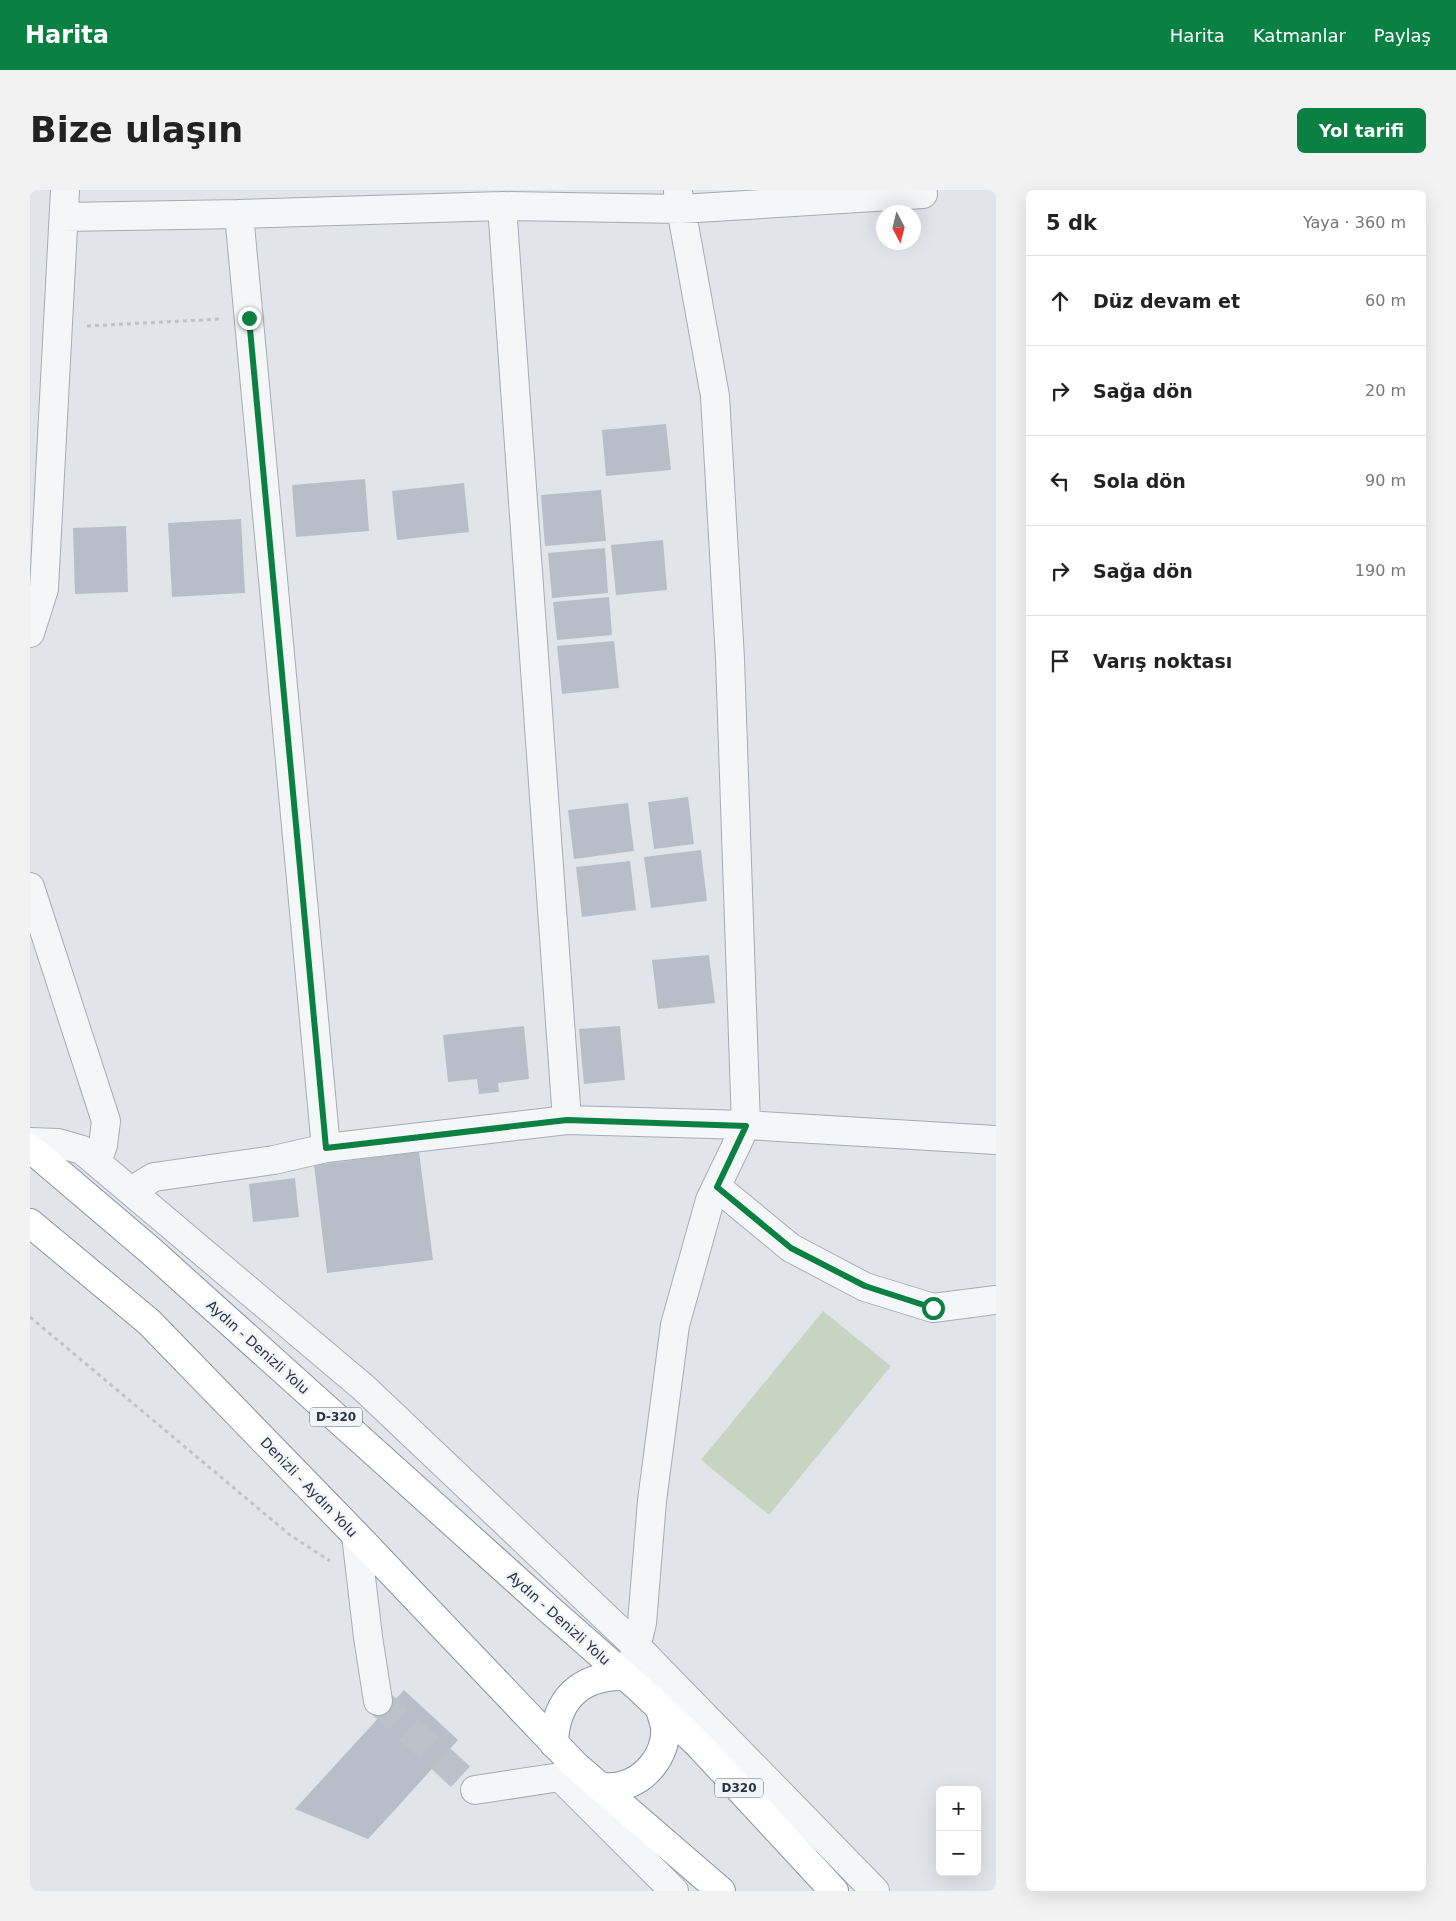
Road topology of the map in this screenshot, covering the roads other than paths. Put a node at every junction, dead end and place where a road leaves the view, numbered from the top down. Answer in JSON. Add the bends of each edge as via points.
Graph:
{"nodes":[{"id":1,"x":66,"y":190,"type":"edge"},
{"id":2,"x":923,"y":194,"type":"dead end"},
{"id":3,"x":679,"y":200,"type":"edge"},
{"id":4,"x":502,"y":206,"type":"junction"},
{"id":5,"x":239,"y":214,"type":"junction"},
{"id":6,"x":64,"y":218,"type":"junction"},
{"id":7,"x":30,"y":633,"type":"edge"},
{"id":8,"x":30,"y":887,"type":"edge"},
{"id":9,"x":567,"y":1120,"type":"junction"},
{"id":10,"x":746,"y":1126,"type":"junction"},
{"id":11,"x":996,"y":1140,"type":"edge"},
{"id":12,"x":30,"y":1142,"type":"edge"},
{"id":13,"x":30,"y":1148,"type":"edge"},
{"id":14,"x":326,"y":1148,"type":"junction"},
{"id":15,"x":97,"y":1162,"type":"junction"},
{"id":16,"x":717,"y":1187,"type":"junction"},
{"id":17,"x":131,"y":1190,"type":"junction"},
{"id":18,"x":30,"y":1223,"type":"edge"},
{"id":19,"x":996,"y":1300,"type":"edge"},
{"id":20,"x":356,"y":1535,"type":"junction"},
{"id":21,"x":637,"y":1647,"type":"junction"},
{"id":22,"x":633,"y":1682,"type":"junction"},
{"id":23,"x":668,"y":1697,"type":"junction"},
{"id":24,"x":378,"y":1701,"type":"tunnel mouth"},
{"id":25,"x":554,"y":1744,"type":"junction"},
{"id":26,"x":567,"y":1771,"type":"junction"},
{"id":27,"x":600,"y":1787,"type":"junction"},
{"id":28,"x":475,"y":1790,"type":"dead end"},
{"id":29,"x":674,"y":1891,"type":"edge"},
{"id":30,"x":721,"y":1891,"type":"edge"},
{"id":31,"x":834,"y":1891,"type":"edge"},
{"id":32,"x":875,"y":1891,"type":"edge"}],
"edges":[{"from":1,"to":6,"type":"street"},
{"from":2,"to":3,"type":"street"},
{"from":3,"to":4,"type":"street"},
{"from":3,"to":10,"type":"street","via":[[715,396],[730,659]]},
{"from":4,"to":5,"type":"street"},
{"from":4,"to":9,"type":"street"},
{"from":5,"to":6,"type":"street"},
{"from":5,"to":14,"type":"street"},
{"from":6,"to":7,"type":"street","via":[[44,589]]},
{"from":8,"to":15,"type":"street","via":[[106,1121]]},
{"from":9,"to":10,"type":"street"},
{"from":9,"to":14,"type":"street"},
{"from":10,"to":11,"type":"street"},
{"from":10,"to":16,"type":"street"},
{"from":12,"to":15,"type":"street","via":[[58,1143],[82,1150]]},
{"from":13,"to":22,"type":"highway","name":"Aydın - Denizli Yolu","number":"D-320","via":[[151,1251]]},
{"from":14,"to":17,"type":"street","via":[[274,1160],[154,1177]]},
{"from":15,"to":17,"type":"street"},
{"from":16,"to":19,"type":"street","via":[[791,1248],[865,1286],[933,1308]]},
{"from":16,"to":21,"type":"street","via":[[710,1200],[675,1325]]},
{"from":17,"to":21,"type":"street","via":[[364,1388]]},
{"from":18,"to":20,"type":"highway","name":"Denizli - Aydın Yolu","via":[[149,1322]]},
{"from":20,"to":24,"type":"street"},
{"from":20,"to":25,"type":"highway","name":"Denizli - Aydın Yolu"},
{"from":21,"to":22,"type":"street","via":[[631,1668]]},
{"from":21,"to":23,"type":"street"},
{"from":22,"to":23,"type":"highway","number":"D320"},
{"from":22,"to":25,"type":"highway","via":[[610,1676],[597,1678],[573,1693],[557,1716]]},
{"from":23,"to":27,"type":"highway","via":[[663,1747],[654,1765],[639,1778],[620,1786]]},
{"from":23,"to":31,"type":"highway","number":"D320","via":[[697,1743]]},
{"from":23,"to":32,"type":"street"},
{"from":25,"to":26,"type":"highway","name":"Denizli - Aydın Yolu"},
{"from":26,"to":27,"type":"highway"},
{"from":26,"to":28,"type":"street"},
{"from":26,"to":29,"type":"street"},
{"from":27,"to":30,"type":"highway"}]}
